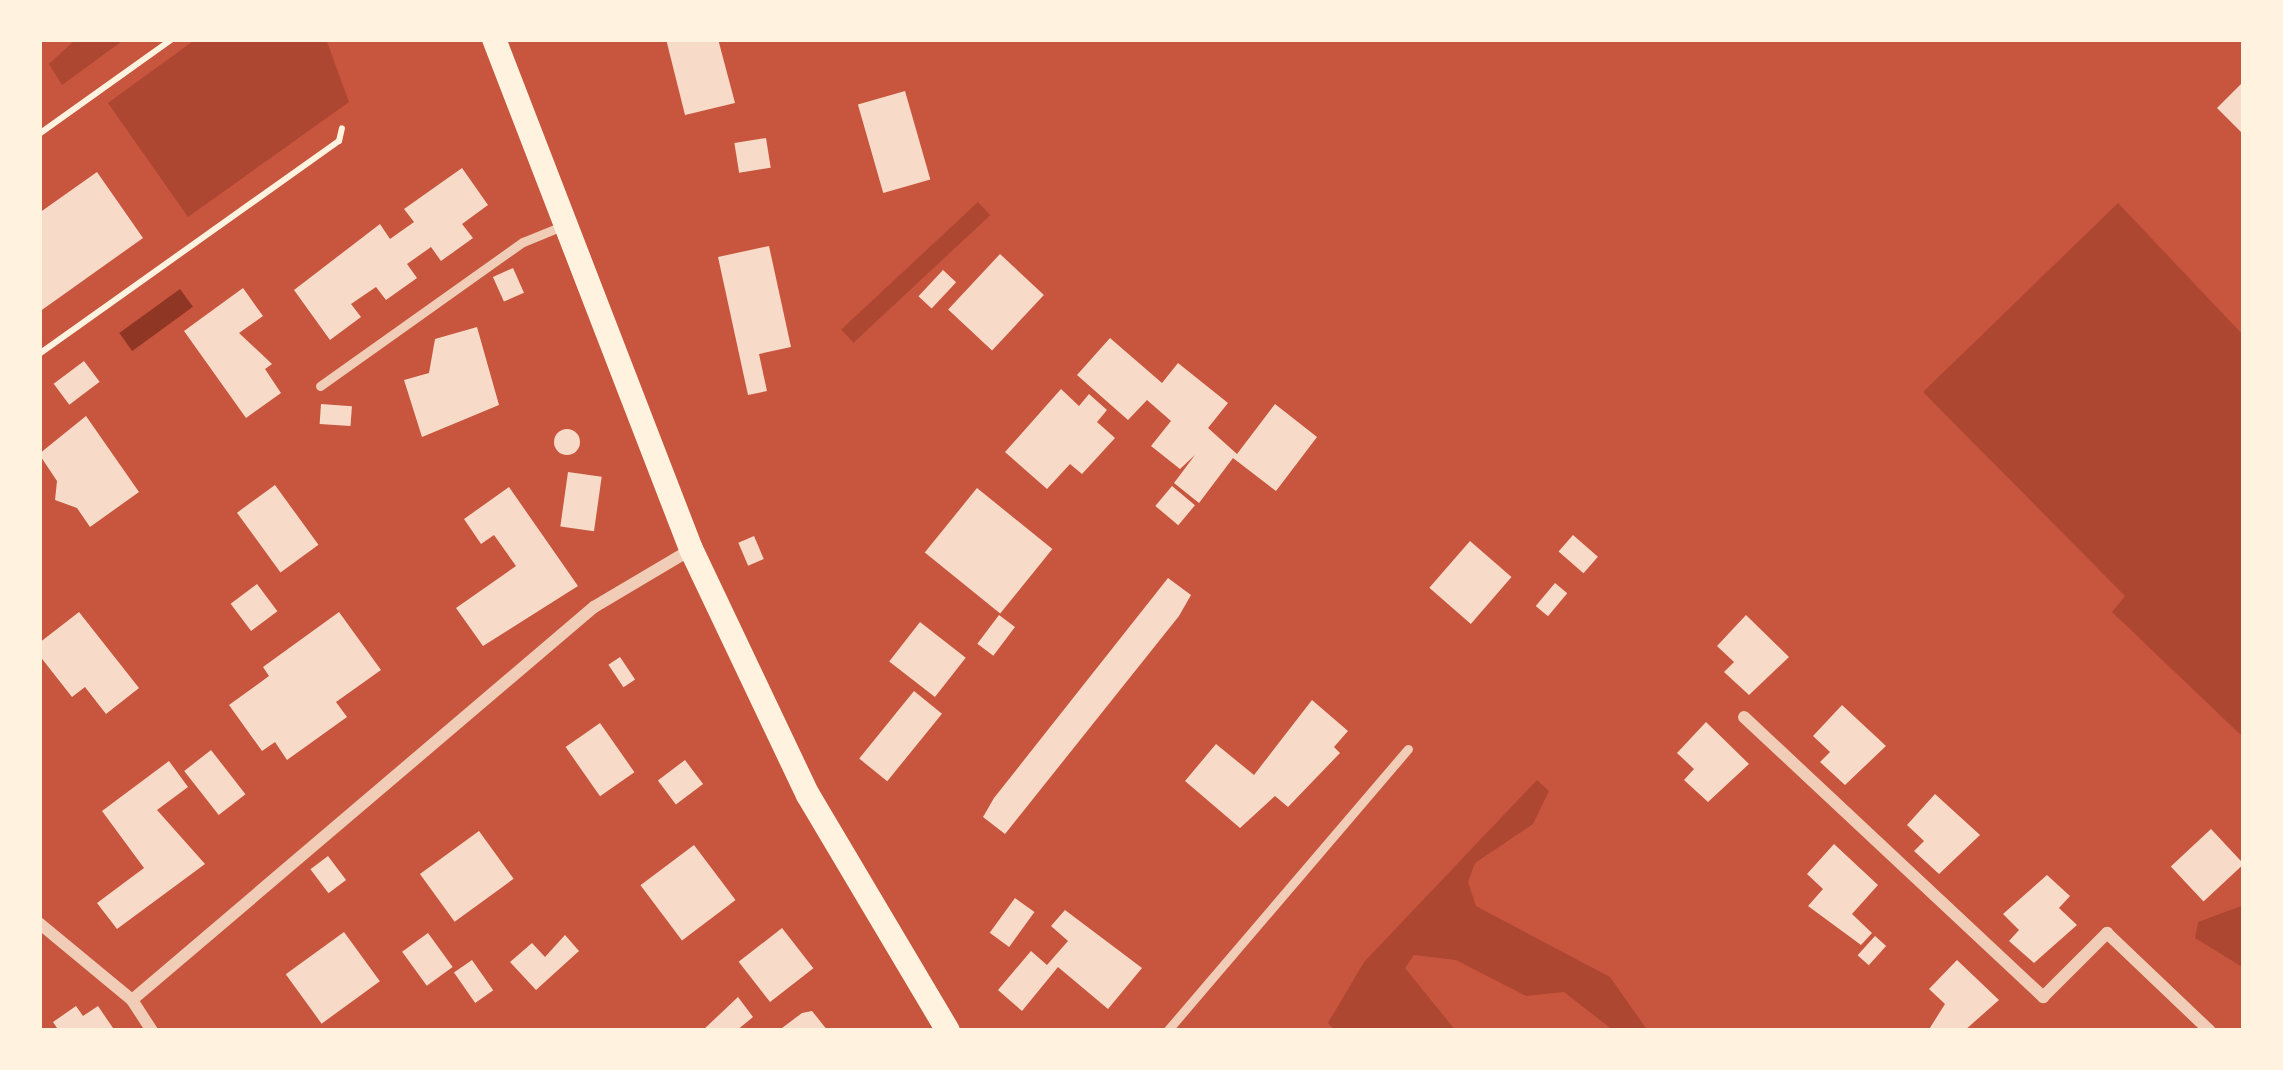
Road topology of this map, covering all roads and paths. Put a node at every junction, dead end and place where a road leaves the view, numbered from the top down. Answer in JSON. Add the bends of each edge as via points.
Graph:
{"nodes":[{"id":1,"x":172,"y":39,"type":"edge"},
{"id":2,"x":494,"y":39,"type":"edge"},
{"id":3,"x":341,"y":128,"type":"dead end"},
{"id":4,"x":39,"y":134,"type":"edge"},
{"id":5,"x":562,"y":226,"type":"junction"},
{"id":6,"x":39,"y":354,"type":"edge"},
{"id":7,"x":320,"y":386,"type":"dead end"},
{"id":8,"x":691,"y":549,"type":"junction"},
{"id":9,"x":1744,"y":717,"type":"dead end"},
{"id":10,"x":1408,"y":749,"type":"dead end"},
{"id":11,"x":39,"y":923,"type":"edge"},
{"id":12,"x":132,"y":1000,"type":"junction"},
{"id":13,"x":152,"y":1031,"type":"edge"},
{"id":14,"x":948,"y":1031,"type":"edge"},
{"id":15,"x":1167,"y":1031,"type":"edge"},
{"id":16,"x":2210,"y":1031,"type":"edge"}],
"edges":[{"from":1,"to":4,"type":"path"},
{"from":2,"to":5,"type":"main road"},
{"from":3,"to":6,"type":"path","via":[[339,141]]},
{"from":5,"to":7,"type":"lane","via":[[523,242]]},
{"from":5,"to":8,"type":"main road"},
{"from":8,"to":12,"type":"street","via":[[593,607]]},
{"from":8,"to":14,"type":"main road","via":[[808,795]]},
{"from":9,"to":16,"type":"street","via":[[2043,997],[2107,933]]},
{"from":10,"to":15,"type":"lane"},
{"from":11,"to":12,"type":"street"},
{"from":12,"to":13,"type":"street"}]}
